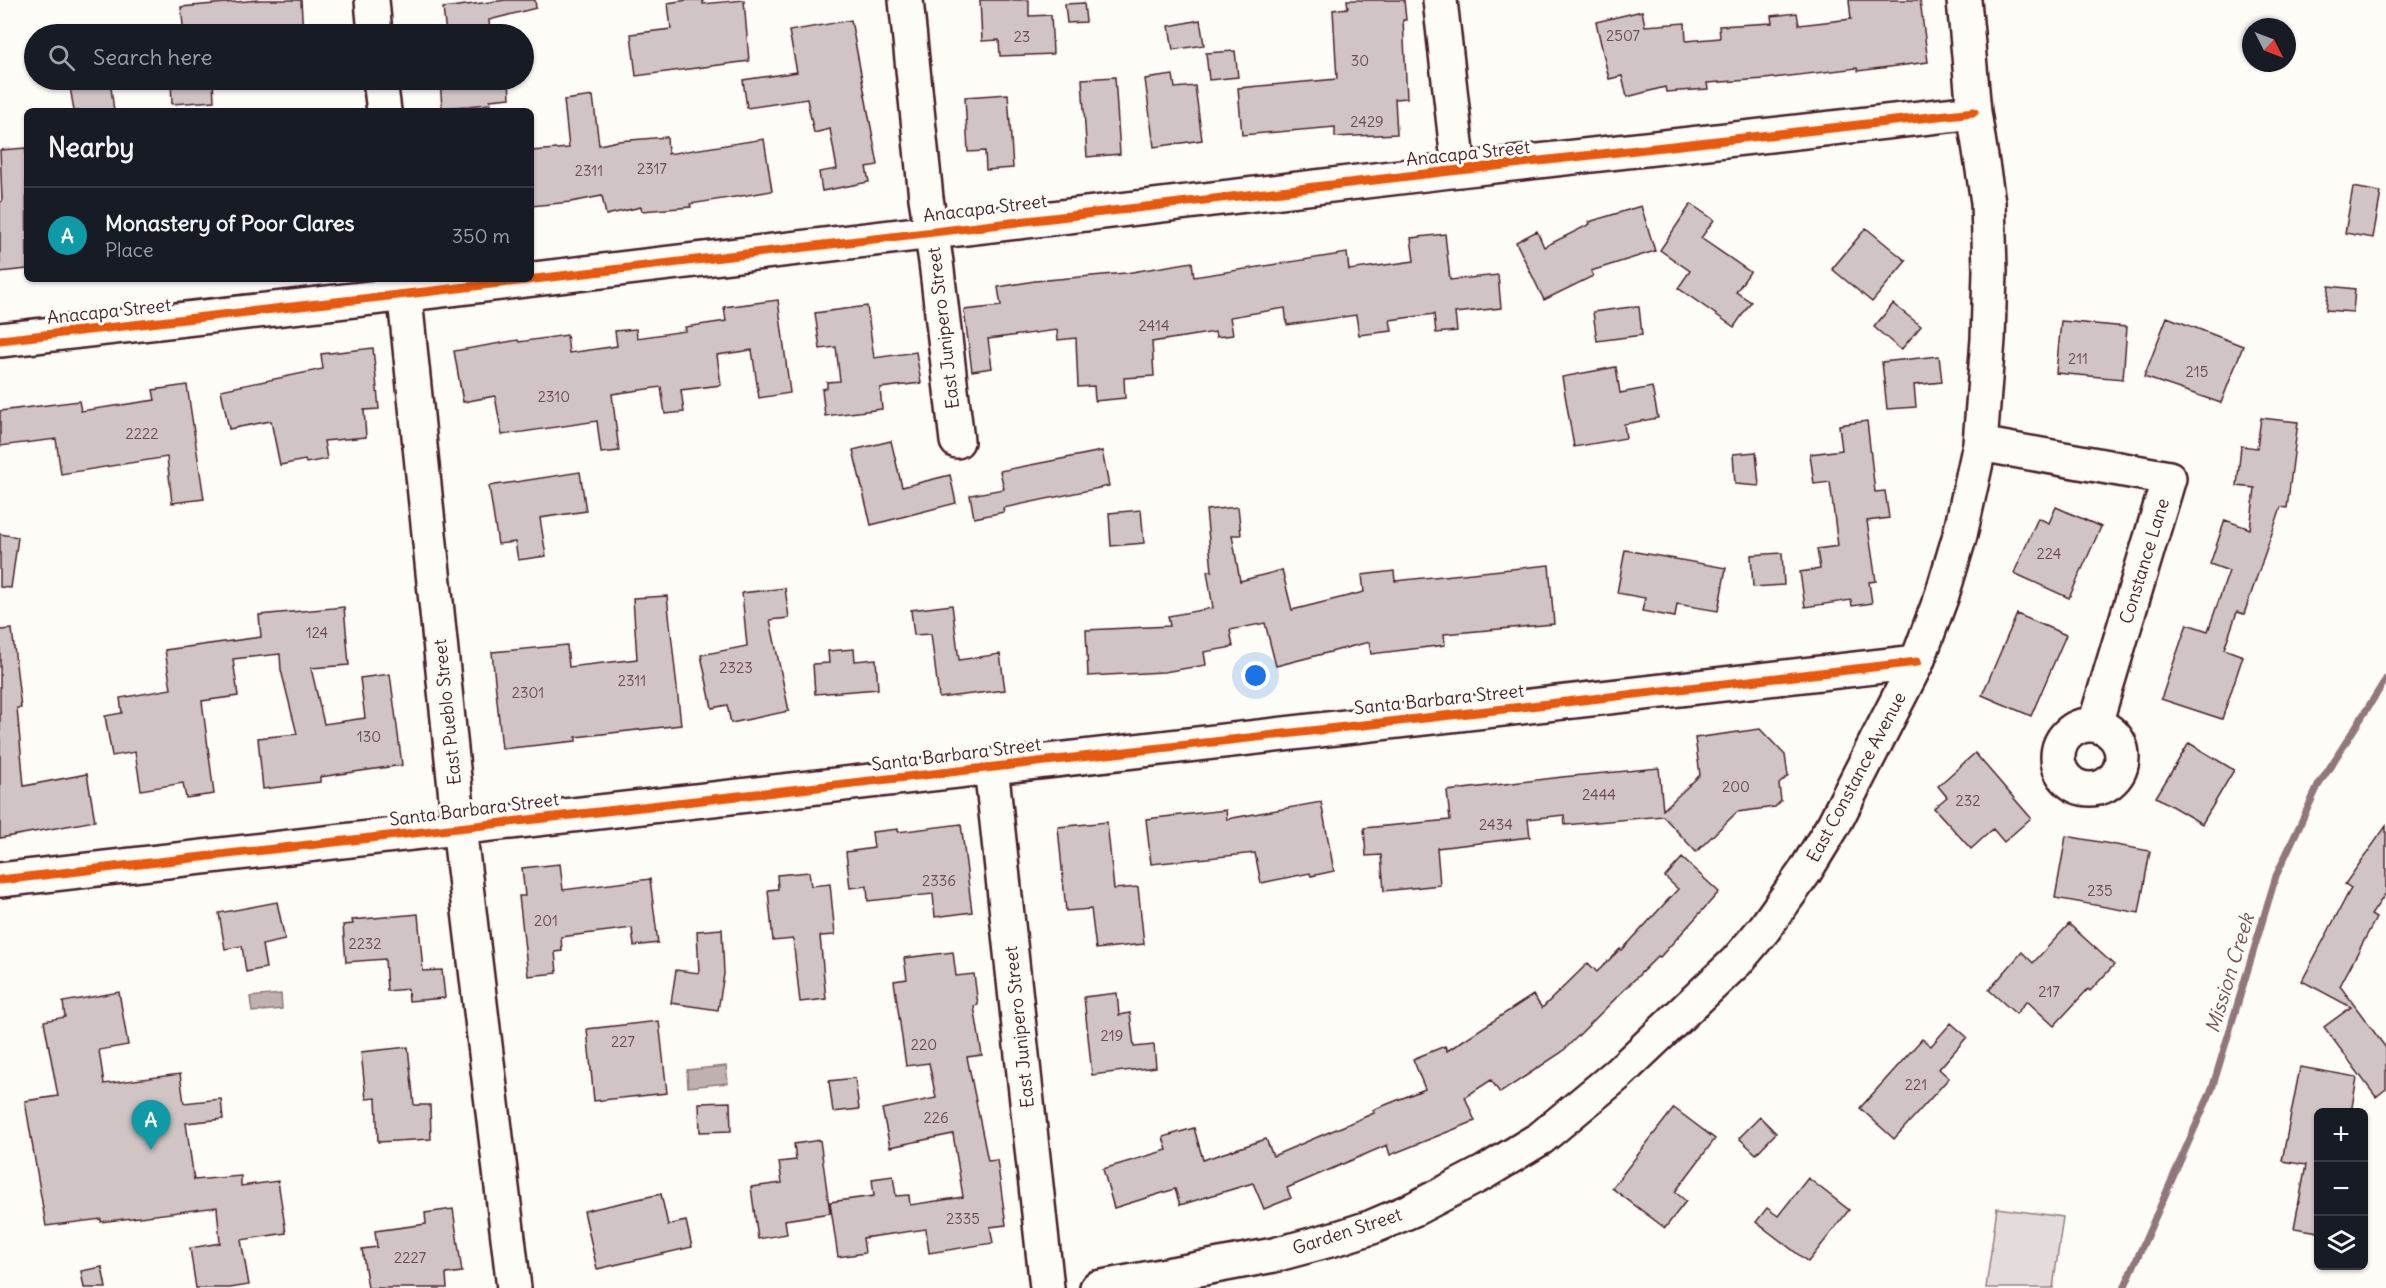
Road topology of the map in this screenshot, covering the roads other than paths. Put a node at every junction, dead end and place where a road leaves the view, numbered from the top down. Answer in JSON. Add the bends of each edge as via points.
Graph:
{"nodes":[{"id":1,"x":372,"y":0,"type":"edge"},
{"id":2,"x":906,"y":0,"type":"edge"},
{"id":3,"x":1440,"y":0,"type":"edge"},
{"id":4,"x":1964,"y":0,"type":"edge"},
{"id":5,"x":374,"y":24,"type":"edge"},
{"id":6,"x":381,"y":90,"type":"edge"},
{"id":7,"x":384,"y":108,"type":"edge"},
{"id":8,"x":1974,"y":112,"type":"junction"},
{"id":9,"x":1459,"y":170,"type":"junction"},
{"id":10,"x":931,"y":231,"type":"junction"},
{"id":11,"x":534,"y":273,"type":"edge"},
{"id":12,"x":451,"y":282,"type":"edge"},
{"id":13,"x":404,"y":287,"type":"edge"},
{"id":14,"x":0,"y":340,"type":"edge"},
{"id":15,"x":957,"y":441,"type":"dead end"},
{"id":16,"x":1980,"y":444,"type":"junction"},
{"id":17,"x":1917,"y":662,"type":"junction"},
{"id":18,"x":2095,"y":724,"type":"dead end"},
{"id":19,"x":991,"y":766,"type":"junction"},
{"id":20,"x":459,"y":827,"type":"junction"},
{"id":21,"x":0,"y":880,"type":"edge"},
{"id":22,"x":1600,"y":1089,"type":"joint"},
{"id":23,"x":514,"y":1288,"type":"edge"},
{"id":24,"x":1047,"y":1288,"type":"edge"},
{"id":25,"x":1097,"y":1288,"type":"edge"}],
"edges":[{"from":1,"to":5,"type":"street"},
{"from":2,"to":10,"type":"street","name":"East Junipero Street"},
{"from":3,"to":9,"type":"street"},
{"from":4,"to":8,"type":"street","name":"East Constance Avenue"},
{"from":6,"to":7,"type":"street"},
{"from":8,"to":9,"type":"street","name":"Anacapa Street"},
{"from":8,"to":16,"type":"street","name":"East Constance Avenue","via":[[1988,202],[1990,270]]},
{"from":9,"to":10,"type":"street","name":"Anacapa Street"},
{"from":10,"to":11,"type":"street","name":"Anacapa Street"},
{"from":10,"to":15,"type":"street","name":"East Junipero Street"},
{"from":12,"to":13,"type":"street","name":"Anacapa Street"},
{"from":13,"to":14,"type":"street","name":"Anacapa Street"},
{"from":13,"to":20,"type":"street","name":"East Pueblo Street"},
{"from":16,"to":17,"type":"street","name":"East Constance Avenue","via":[[1960,535]]},
{"from":16,"to":18,"type":"street","name":"Constance Lane","via":[[2169,478]]},
{"from":17,"to":19,"type":"street","name":"Santa Barbara Street"},
{"from":17,"to":22,"type":"street","name":"East Constance Avenue","via":[[1834,824],[1764,929],[1737,961]]},
{"from":19,"to":20,"type":"street","name":"Santa Barbara Street"},
{"from":19,"to":24,"type":"street","name":"East Junipero Street"},
{"from":20,"to":21,"type":"street","name":"Santa Barbara Street"},
{"from":20,"to":23,"type":"street","name":"East Pueblo Street"},
{"from":22,"to":25,"type":"street","name":"Garden Street","via":[[1516,1154],[1452,1190],[1372,1227],[1274,1255]]}]}
